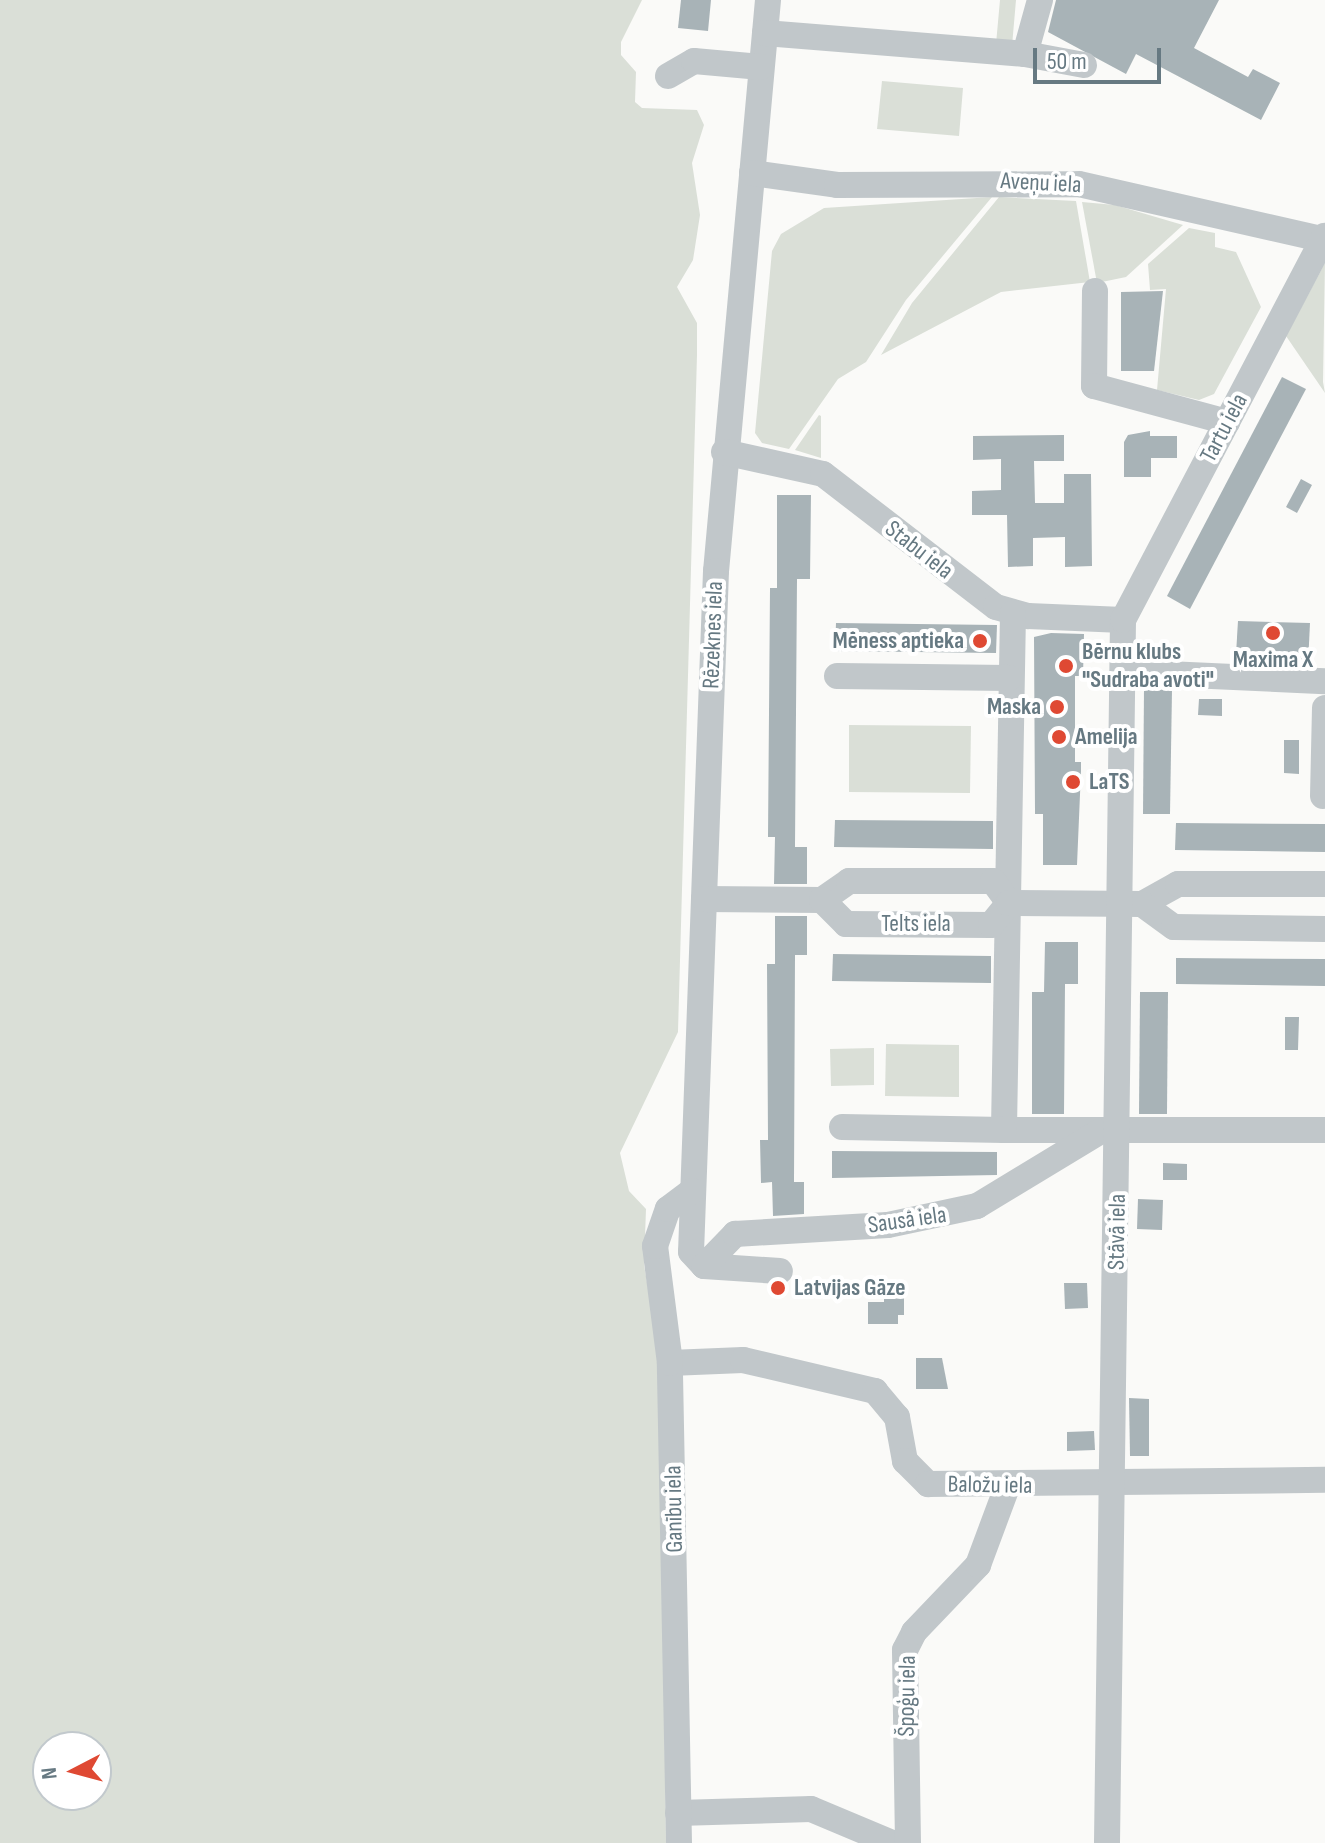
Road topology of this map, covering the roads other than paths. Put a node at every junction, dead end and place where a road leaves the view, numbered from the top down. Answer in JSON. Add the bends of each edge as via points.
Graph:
{"nodes":[{"id":1,"x":768,"y":0,"type":"edge"},
{"id":2,"x":1040,"y":0,"type":"edge"},
{"id":3,"x":765,"y":33,"type":"junction"},
{"id":4,"x":1025,"y":54,"type":"junction"},
{"id":5,"x":1084,"y":65,"type":"dead end"},
{"id":6,"x":761,"y":67,"type":"junction"},
{"id":7,"x":668,"y":76,"type":"dead end"},
{"id":8,"x":752,"y":173,"type":"junction"},
{"id":9,"x":1324,"y":239,"type":"edge"},
{"id":10,"x":1095,"y":291,"type":"dead end"},
{"id":11,"x":1227,"y":422,"type":"junction"},
{"id":12,"x":724,"y":452,"type":"junction"},
{"id":13,"x":1013,"y":613,"type":"junction"},
{"id":14,"x":1123,"y":620,"type":"junction"},
{"id":15,"x":1123,"y":672,"type":"junction"},
{"id":16,"x":837,"y":676,"type":"dead end"},
{"id":17,"x":1009,"y":678,"type":"junction"},
{"id":18,"x":1325,"y":681,"type":"edge"},
{"id":19,"x":1325,"y":708,"type":"edge"},
{"id":20,"x":1323,"y":796,"type":"dead end"},
{"id":21,"x":1325,"y":884,"type":"edge"},
{"id":22,"x":704,"y":899,"type":"junction"},
{"id":23,"x":822,"y":900,"type":"junction"},
{"id":24,"x":1009,"y":903,"type":"junction"},
{"id":25,"x":1131,"y":904,"type":"junction"},
{"id":26,"x":1325,"y":929,"type":"edge"},
{"id":27,"x":842,"y":1127,"type":"dead end"},
{"id":28,"x":1004,"y":1130,"type":"junction"},
{"id":29,"x":1110,"y":1130,"type":"junction"},
{"id":30,"x":1325,"y":1130,"type":"edge"},
{"id":31,"x":692,"y":1191,"type":"junction"},
{"id":32,"x":704,"y":1266,"type":"junction"},
{"id":33,"x":780,"y":1271,"type":"dead end"},
{"id":34,"x":670,"y":1363,"type":"junction"},
{"id":35,"x":1325,"y":1480,"type":"edge"},
{"id":36,"x":1113,"y":1486,"type":"junction"},
{"id":37,"x":1007,"y":1487,"type":"junction"},
{"id":38,"x":678,"y":1813,"type":"junction"},
{"id":39,"x":679,"y":1843,"type":"edge"},
{"id":40,"x":892,"y":1843,"type":"edge"},
{"id":41,"x":908,"y":1843,"type":"edge"},
{"id":42,"x":1107,"y":1843,"type":"edge"}],
"edges":[{"from":1,"to":3,"type":"street","name":"Rēzeknes iela"},
{"from":2,"to":4,"type":"street"},
{"from":3,"to":4,"type":"street"},
{"from":3,"to":6,"type":"street","name":"Rēzeknes iela"},
{"from":4,"to":5,"type":"street"},
{"from":6,"to":7,"type":"street","via":[[694,61]]},
{"from":6,"to":8,"type":"street","name":"Rēzeknes iela"},
{"from":8,"to":9,"type":"street","name":"Aveņu iela","via":[[837,185],[1079,184]]},
{"from":8,"to":12,"type":"street","name":"Rēzeknes iela"},
{"from":9,"to":11,"type":"street","name":"Tartu iela"},
{"from":10,"to":11,"type":"street","via":[[1094,386]]},
{"from":11,"to":14,"type":"street","name":"Tartu iela"},
{"from":12,"to":13,"type":"street","name":"Stabu iela","via":[[823,474],[980,597]]},
{"from":12,"to":22,"type":"street","name":"Rēzeknes iela"},
{"from":13,"to":14,"type":"street","name":"Stabu iela"},
{"from":13,"to":17,"type":"street"},
{"from":14,"to":15,"type":"street","name":"Stāvā iela"},
{"from":15,"to":18,"type":"street"},
{"from":15,"to":25,"type":"street","name":"Stāvā iela"},
{"from":16,"to":17,"type":"street"},
{"from":17,"to":24,"type":"street"},
{"from":19,"to":20,"type":"street"},
{"from":21,"to":25,"type":"street","via":[[1178,884]]},
{"from":22,"to":23,"type":"street","name":"Telts iela"},
{"from":22,"to":31,"type":"street","name":"Rēzeknes iela"},
{"from":23,"to":24,"type":"street","name":"Telts iela","via":[[849,881],[993,881]]},
{"from":23,"to":24,"type":"street","name":"Telts iela","via":[[846,924],[991,925]]},
{"from":24,"to":25,"type":"street"},
{"from":24,"to":28,"type":"street"},
{"from":25,"to":26,"type":"street","via":[[1174,927]]},
{"from":25,"to":29,"type":"street","name":"Stāvā iela"},
{"from":27,"to":28,"type":"street"},
{"from":28,"to":29,"type":"street"},
{"from":29,"to":30,"type":"street"},
{"from":29,"to":32,"type":"street","name":"Sausā iela","via":[[977,1206],[888,1225],[735,1234]]},
{"from":29,"to":36,"type":"street","name":"Stāvā iela"},
{"from":31,"to":32,"type":"street","name":"Rēzeknes iela","via":[[691,1252]]},
{"from":31,"to":34,"type":"street","name":"Ganību iela","via":[[668,1209],[655,1246]]},
{"from":32,"to":33,"type":"street"},
{"from":34,"to":37,"type":"street","name":"Baložu iela","via":[[743,1360],[875,1391],[897,1417],[905,1461],[928,1484]]},
{"from":34,"to":38,"type":"street","name":"Ganību iela"},
{"from":35,"to":36,"type":"street","name":"Baložu iela"},
{"from":36,"to":37,"type":"street","name":"Baložu iela"},
{"from":36,"to":42,"type":"street","name":"Stāvā iela"},
{"from":37,"to":41,"type":"street","name":"Špoģu iela","via":[[978,1565],[914,1632],[905,1650]]},
{"from":38,"to":39,"type":"street","name":"Ganību iela"},
{"from":38,"to":40,"type":"street","via":[[811,1809]]}]}
